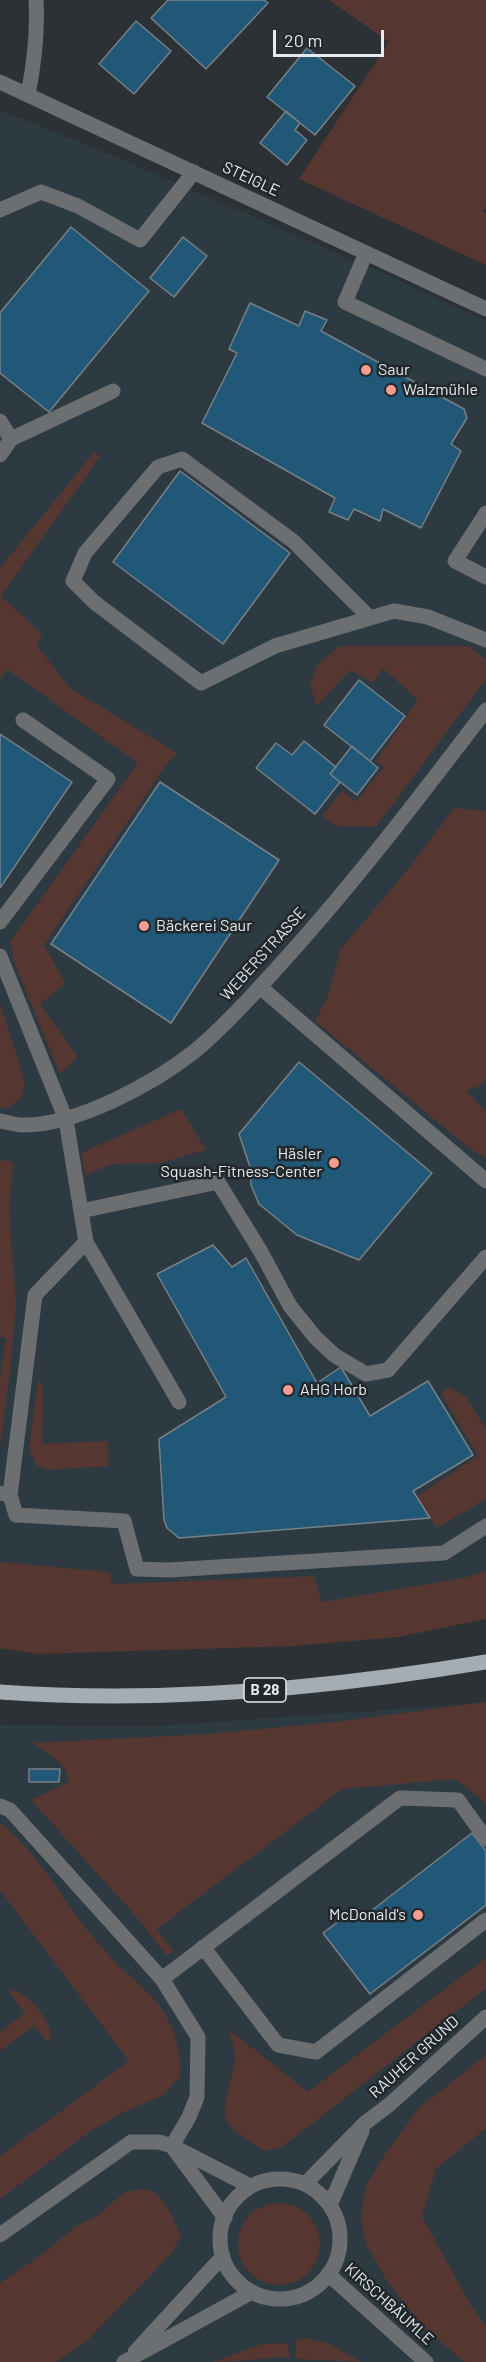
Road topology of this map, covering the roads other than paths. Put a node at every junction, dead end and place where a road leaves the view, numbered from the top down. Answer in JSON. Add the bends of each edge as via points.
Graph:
{"nodes":[{"id":1,"x":36,"y":0,"type":"edge"},
{"id":2,"x":0,"y":82,"type":"edge"},
{"id":3,"x":28,"y":95,"type":"junction"},
{"id":4,"x":194,"y":172,"type":"junction"},
{"id":5,"x":0,"y":210,"type":"edge"},
{"id":6,"x":366,"y":253,"type":"junction"},
{"id":7,"x":486,"y":309,"type":"edge"},
{"id":8,"x":486,"y":369,"type":"edge"},
{"id":9,"x":113,"y":391,"type":"dead end"},
{"id":10,"x":0,"y":421,"type":"edge"},
{"id":11,"x":11,"y":439,"type":"junction"},
{"id":12,"x":0,"y":455,"type":"edge"},
{"id":13,"x":486,"y":513,"type":"edge"},
{"id":14,"x":486,"y":578,"type":"edge"},
{"id":15,"x":370,"y":618,"type":"junction"},
{"id":16,"x":486,"y":640,"type":"edge"},
{"id":17,"x":486,"y":710,"type":"edge"},
{"id":18,"x":23,"y":720,"type":"dead end"},
{"id":19,"x":0,"y":922,"type":"edge"},
{"id":20,"x":0,"y":956,"type":"edge"},
{"id":21,"x":260,"y":987,"type":"junction"},
{"id":22,"x":66,"y":1120,"type":"junction"},
{"id":23,"x":0,"y":1121,"type":"edge"},
{"id":24,"x":486,"y":1182,"type":"edge"},
{"id":25,"x":81,"y":1211,"type":"junction"},
{"id":26,"x":86,"y":1242,"type":"junction"},
{"id":27,"x":486,"y":1257,"type":"edge"},
{"id":28,"x":179,"y":1402,"type":"dead end"},
{"id":29,"x":5,"y":1494,"type":"edge"},
{"id":30,"x":486,"y":1526,"type":"edge"},
{"id":31,"x":486,"y":1662,"type":"edge"},
{"id":32,"x":0,"y":1692,"type":"edge"},
{"id":33,"x":0,"y":1806,"type":"edge"},
{"id":34,"x":482,"y":1834,"type":"edge"},
{"id":35,"x":486,"y":1920,"type":"edge"},
{"id":36,"x":203,"y":1947,"type":"junction"},
{"id":37,"x":162,"y":1979,"type":"junction"},
{"id":38,"x":486,"y":2017,"type":"edge"},
{"id":39,"x":365,"y":2123,"type":"junction"},
{"id":40,"x":172,"y":2146,"type":"junction"},
{"id":41,"x":305,"y":2184,"type":"junction"},
{"id":42,"x":250,"y":2186,"type":"junction"},
{"id":43,"x":330,"y":2205,"type":"junction"},
{"id":44,"x":225,"y":2218,"type":"junction"},
{"id":45,"x":0,"y":2235,"type":"edge"},
{"id":46,"x":223,"y":2256,"type":"junction"},
{"id":47,"x":328,"y":2274,"type":"junction"},
{"id":48,"x":252,"y":2292,"type":"junction"},
{"id":49,"x":125,"y":2361,"type":"edge"},
{"id":50,"x":426,"y":2362,"type":"edge"}],
"edges":[{"from":1,"to":3,"type":"street"},
{"from":2,"to":3,"type":"street","name":"STEIGLE"},
{"from":3,"to":4,"type":"street","name":"STEIGLE"},
{"from":4,"to":5,"type":"street","via":[[140,240],[78,206],[41,192]]},
{"from":4,"to":6,"type":"street","name":"STEIGLE"},
{"from":6,"to":7,"type":"street","name":"STEIGLE"},
{"from":6,"to":8,"type":"street","via":[[345,302]]},
{"from":9,"to":11,"type":"street"},
{"from":10,"to":11,"type":"street"},
{"from":11,"to":12,"type":"street"},
{"from":13,"to":14,"type":"street","via":[[455,561]]},
{"from":15,"to":15,"type":"street","via":[[275,646],[201,683],[94,602],[73,581],[85,553],[158,467],[182,459],[293,541]]},
{"from":15,"to":16,"type":"street","via":[[394,611],[428,617]]},
{"from":17,"to":21,"type":"street","name":"WEBERSTRASSE","via":[[391,834]]},
{"from":18,"to":19,"type":"street","via":[[108,779]]},
{"from":20,"to":22,"type":"street"},
{"from":21,"to":22,"type":"street","name":"WEBERSTRASSE","via":[[194,1051],[132,1092]]},
{"from":21,"to":24,"type":"street"},
{"from":22,"to":23,"type":"street","name":"WEBERSTRASSE","via":[[22,1125]]},
{"from":22,"to":25,"type":"street"},
{"from":25,"to":26,"type":"street"},
{"from":25,"to":27,"type":"street","via":[[218,1182],[290,1306],[334,1355],[366,1374],[388,1370]]},
{"from":26,"to":28,"type":"street"},
{"from":26,"to":29,"type":"street","via":[[35,1294]]},
{"from":29,"to":30,"type":"street","via":[[16,1515],[124,1521],[137,1569],[444,1552]]},
{"from":31,"to":32,"type":"main road","number":"B 28","via":[[405,1676],[241,1693]]},
{"from":33,"to":37,"type":"street","via":[[10,1810]]},
{"from":34,"to":36,"type":"street","via":[[458,1800],[400,1798]]},
{"from":35,"to":36,"type":"street","via":[[316,2052],[278,2045]]},
{"from":36,"to":37,"type":"street"},
{"from":37,"to":40,"type":"street","via":[[198,2037],[197,2097]]},
{"from":38,"to":39,"type":"street","name":"RAUHER GRUND"},
{"from":39,"to":41,"type":"street","name":"RAUHER GRUND"},
{"from":39,"to":43,"type":"street","name":"RAUHER GRUND"},
{"from":40,"to":42,"type":"street"},
{"from":40,"to":44,"type":"street"},
{"from":40,"to":45,"type":"street","via":[[131,2142]]},
{"from":41,"to":42,"type":"street","via":[[279,2178]]},
{"from":41,"to":43,"type":"street","via":[[317,2190]]},
{"from":42,"to":44,"type":"street","via":[[229,2208]]},
{"from":43,"to":47,"type":"street","via":[[339,2223],[341,2243],[336,2263]]},
{"from":44,"to":46,"type":"street","via":[[221,2226]]},
{"from":46,"to":48,"type":"street","via":[[237,2280]]},
{"from":46,"to":49,"type":"street"},
{"from":47,"to":48,"type":"street","via":[[309,2292],[291,2298],[271,2298]]},
{"from":47,"to":50,"type":"street","name":"KIRSCHBÄUMLE"},
{"from":48,"to":49,"type":"street"}]}
